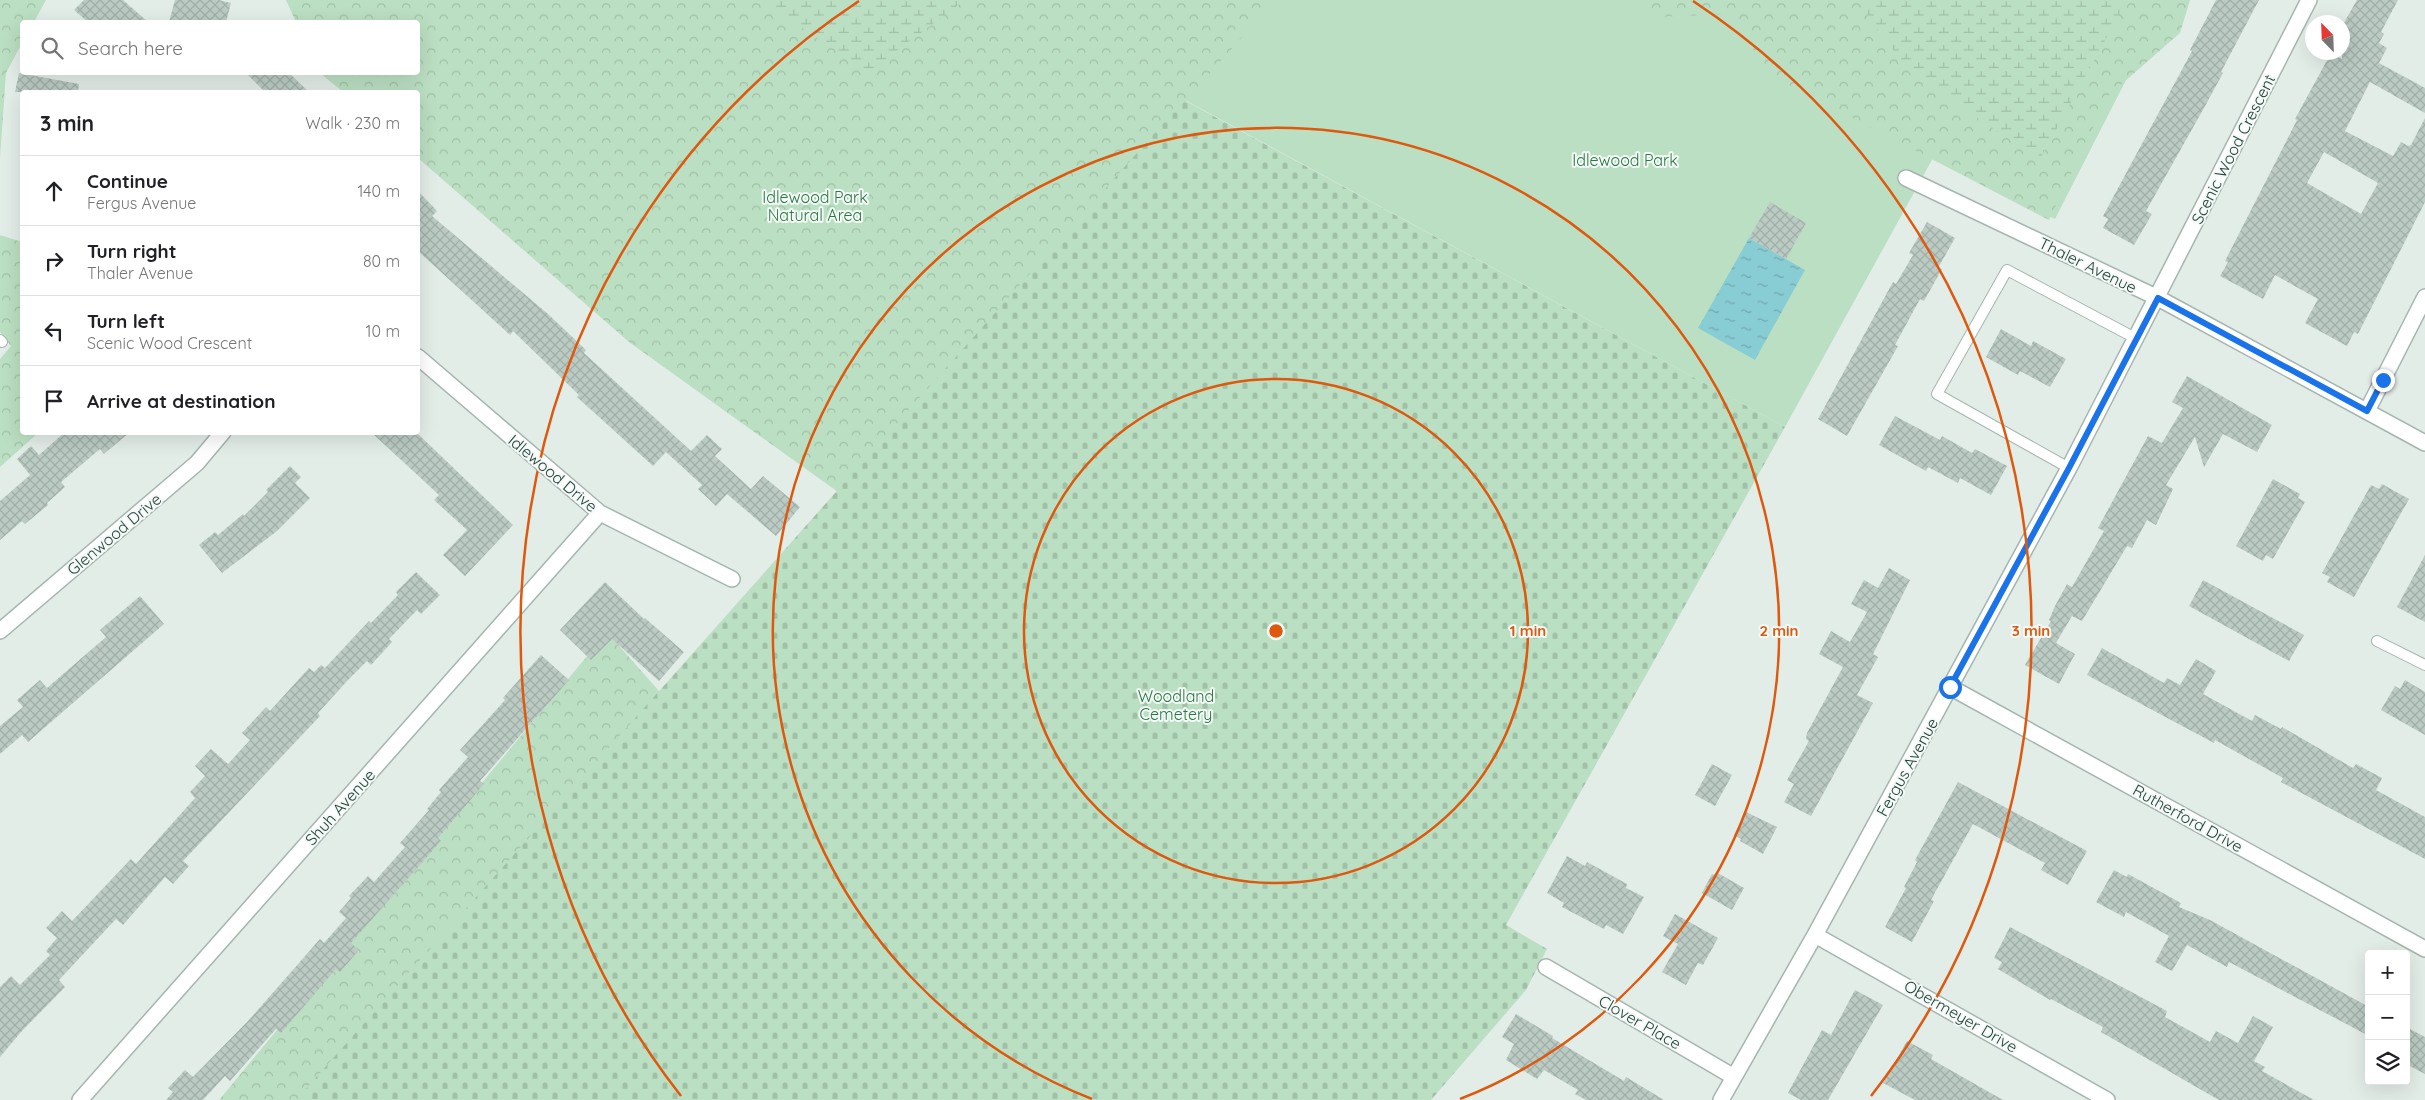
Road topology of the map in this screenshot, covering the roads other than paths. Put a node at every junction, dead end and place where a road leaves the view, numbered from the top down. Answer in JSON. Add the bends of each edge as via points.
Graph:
{"nodes":[{"id":1,"x":2309,"y":0,"type":"edge"},
{"id":2,"x":1906,"y":178,"type":"dead end"},
{"id":3,"x":2425,"y":297,"type":"edge"},
{"id":4,"x":2158,"y":298,"type":"junction"},
{"id":5,"x":2136,"y":339,"type":"junction"},
{"id":6,"x":420,"y":359,"type":"edge"},
{"id":7,"x":2367,"y":411,"type":"junction"},
{"id":8,"x":220,"y":435,"type":"edge"},
{"id":9,"x":2425,"y":443,"type":"edge"},
{"id":10,"x":2069,"y":468,"type":"junction"},
{"id":11,"x":600,"y":513,"type":"junction"},
{"id":12,"x":732,"y":579,"type":"dead end"},
{"id":13,"x":0,"y":631,"type":"edge"},
{"id":14,"x":2377,"y":642,"type":"dead end"},
{"id":15,"x":2425,"y":665,"type":"edge"},
{"id":16,"x":1950,"y":687,"type":"junction"},
{"id":17,"x":1815,"y":934,"type":"junction"},
{"id":18,"x":2425,"y":949,"type":"edge"},
{"id":19,"x":1546,"y":967,"type":"dead end"},
{"id":20,"x":1734,"y":1077,"type":"junction"},
{"id":21,"x":80,"y":1100,"type":"edge"},
{"id":22,"x":1721,"y":1100,"type":"edge"},
{"id":23,"x":2107,"y":1100,"type":"edge"}],
"edges":[{"from":1,"to":4,"type":"street","name":"Scenic Wood Crescent"},
{"from":2,"to":4,"type":"street","name":"Thaler Avenue"},
{"from":3,"to":7,"type":"street"},
{"from":4,"to":5,"type":"street","name":"Fergus Avenue"},
{"from":4,"to":7,"type":"street","name":"Thaler Avenue"},
{"from":5,"to":10,"type":"street","name":"Fergus Avenue"},
{"from":5,"to":10,"type":"lane","via":[[2006,270],[1937,394]]},
{"from":6,"to":11,"type":"street","name":"Idlewood Drive"},
{"from":7,"to":9,"type":"street","name":"Thaler Avenue"},
{"from":8,"to":13,"type":"street","name":"Glenwood Drive","via":[[197,463]]},
{"from":10,"to":16,"type":"street","name":"Fergus Avenue"},
{"from":11,"to":12,"type":"street","name":"Idlewood Drive"},
{"from":11,"to":21,"type":"street","name":"Shuh Avenue"},
{"from":14,"to":15,"type":"lane"},
{"from":16,"to":17,"type":"street","name":"Fergus Avenue"},
{"from":16,"to":18,"type":"street","name":"Rutherford Drive"},
{"from":17,"to":20,"type":"street","name":"Fergus Avenue"},
{"from":17,"to":23,"type":"street","name":"Obermeyer Drive"},
{"from":19,"to":20,"type":"street","name":"Clover Place"},
{"from":20,"to":22,"type":"street","name":"Fergus Avenue"}]}
